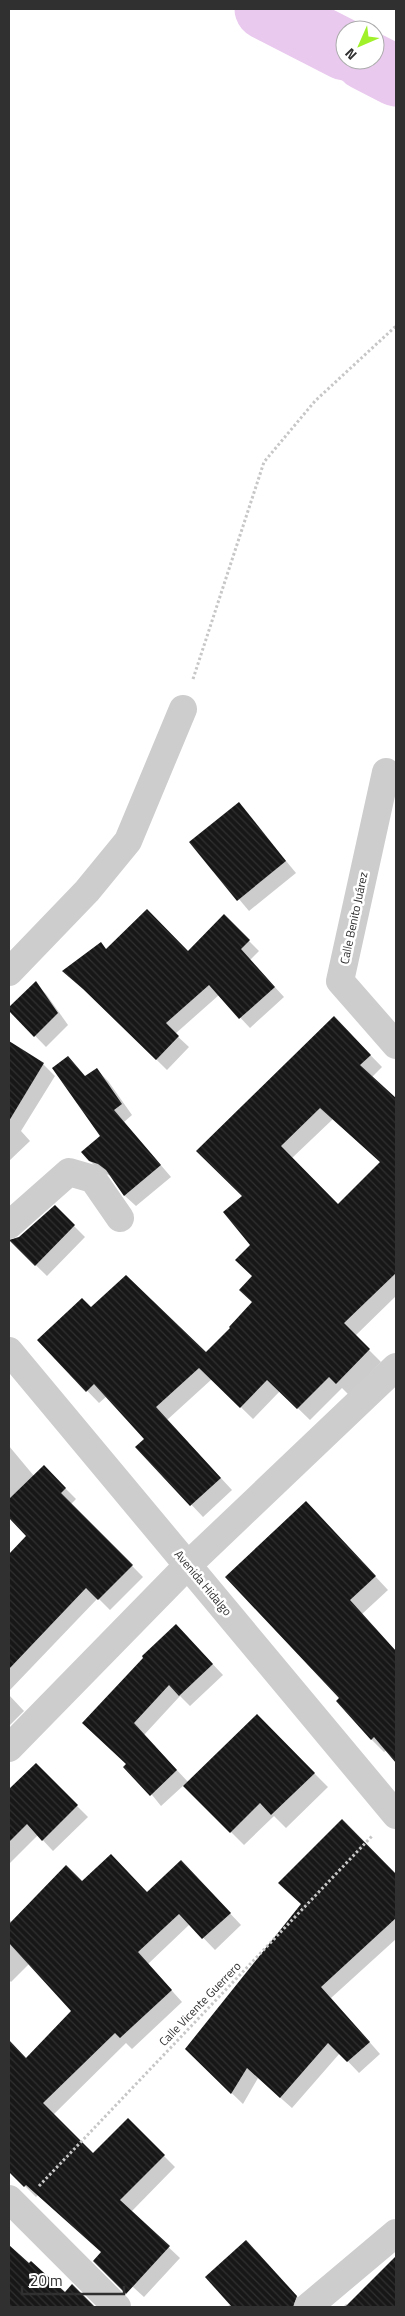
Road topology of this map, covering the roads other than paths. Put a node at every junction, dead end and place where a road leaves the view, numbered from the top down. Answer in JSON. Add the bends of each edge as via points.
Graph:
{"nodes":[{"id":1,"x":183,"y":709,"type":"road end"},
{"id":2,"x":386,"y":772,"type":"dead end"},
{"id":3,"x":9,"y":972,"type":"edge"},
{"id":4,"x":396,"y":1045,"type":"edge"},
{"id":5,"x":120,"y":1218,"type":"dead end"},
{"id":6,"x":9,"y":1225,"type":"edge"},
{"id":7,"x":9,"y":1351,"type":"edge"},
{"id":8,"x":396,"y":1367,"type":"edge"},
{"id":9,"x":188,"y":1565,"type":"junction"},
{"id":10,"x":9,"y":1748,"type":"edge"},
{"id":11,"x":395,"y":1814,"type":"edge"},
{"id":12,"x":13,"y":2204,"type":"edge"},
{"id":13,"x":396,"y":2233,"type":"edge"},
{"id":14,"x":117,"y":2307,"type":"edge"},
{"id":15,"x":308,"y":2307,"type":"edge"}],
"edges":[{"from":1,"to":3,"type":"street","via":[[128,841],[87,891]]},
{"from":2,"to":4,"type":"street","name":"Calle Benito Juárez","via":[[340,981]]},
{"from":5,"to":6,"type":"street","via":[[93,1179],[69,1172]]},
{"from":7,"to":9,"type":"street","name":"Avenida Hidalgo"},
{"from":8,"to":9,"type":"street"},
{"from":9,"to":10,"type":"street"},
{"from":9,"to":11,"type":"street","name":"Avenida Hidalgo"},
{"from":12,"to":14,"type":"street"},
{"from":13,"to":15,"type":"street"}]}
